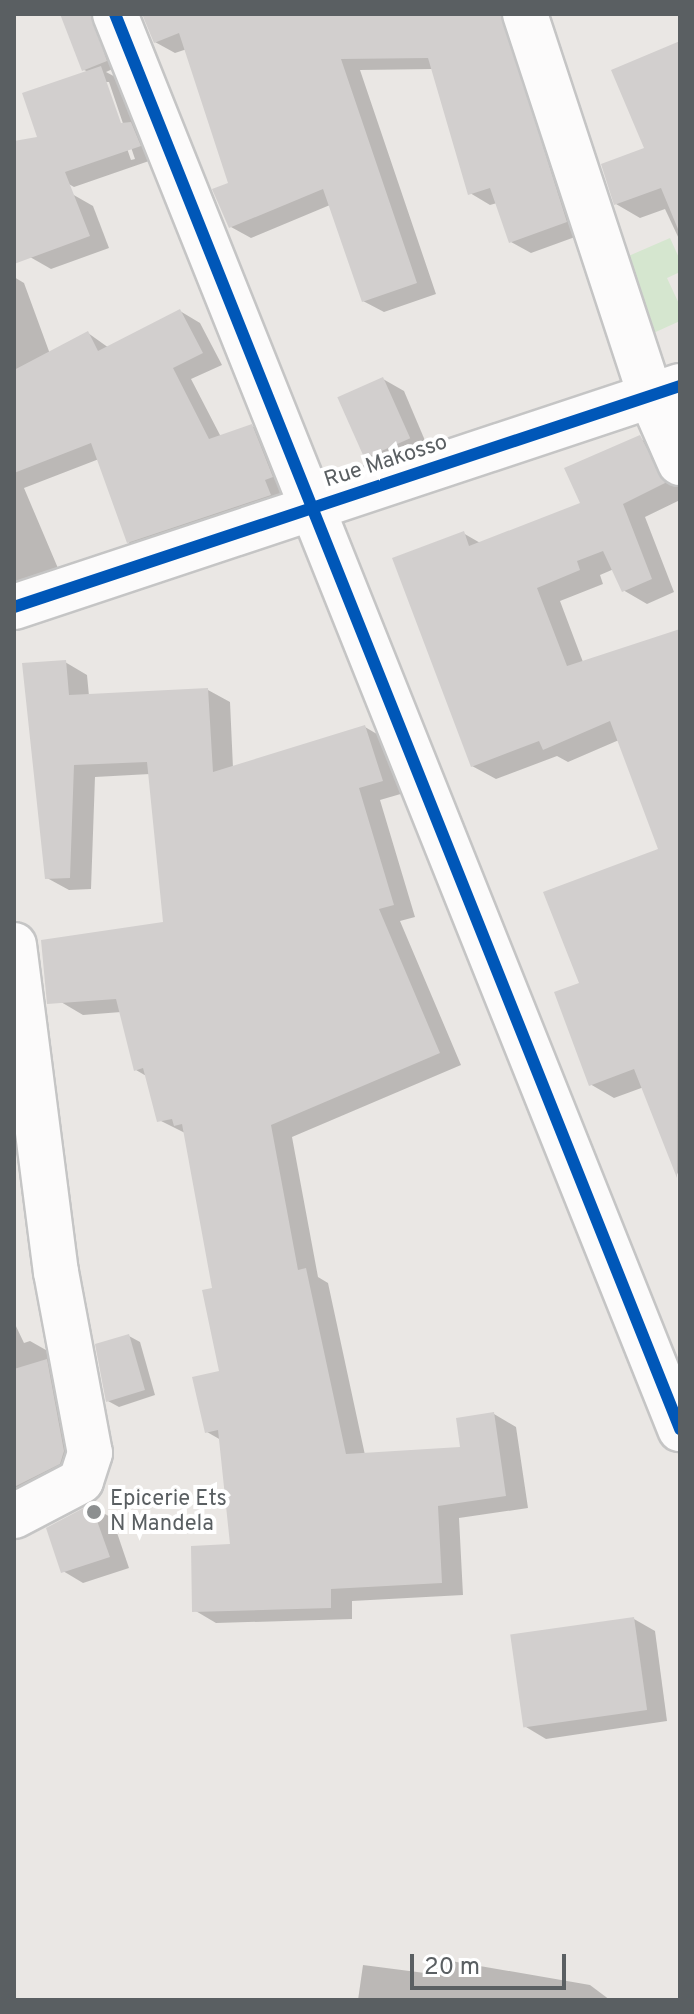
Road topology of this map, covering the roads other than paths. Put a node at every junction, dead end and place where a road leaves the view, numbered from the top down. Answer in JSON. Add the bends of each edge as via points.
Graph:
{"nodes":[{"id":1,"x":115,"y":14,"type":"edge"},
{"id":2,"x":525,"y":14,"type":"edge"},
{"id":3,"x":666,"y":391,"type":"edge"},
{"id":4,"x":680,"y":463,"type":"edge"},
{"id":5,"x":311,"y":507,"type":"junction"},
{"id":6,"x":14,"y":607,"type":"edge"},
{"id":7,"x":14,"y":945,"type":"edge"},
{"id":8,"x":680,"y":1429,"type":"edge"},
{"id":9,"x":14,"y":1516,"type":"edge"}],
"edges":[{"from":1,"to":5,"type":"street"},
{"from":2,"to":3,"type":"street"},
{"from":3,"to":4,"type":"street"},
{"from":3,"to":5,"type":"street","name":"Rue Makosso"},
{"from":5,"to":6,"type":"street","name":"Rue Makosso"},
{"from":5,"to":8,"type":"street"},
{"from":7,"to":9,"type":"street","via":[[56,1272],[90,1453],[81,1481]]}]}
